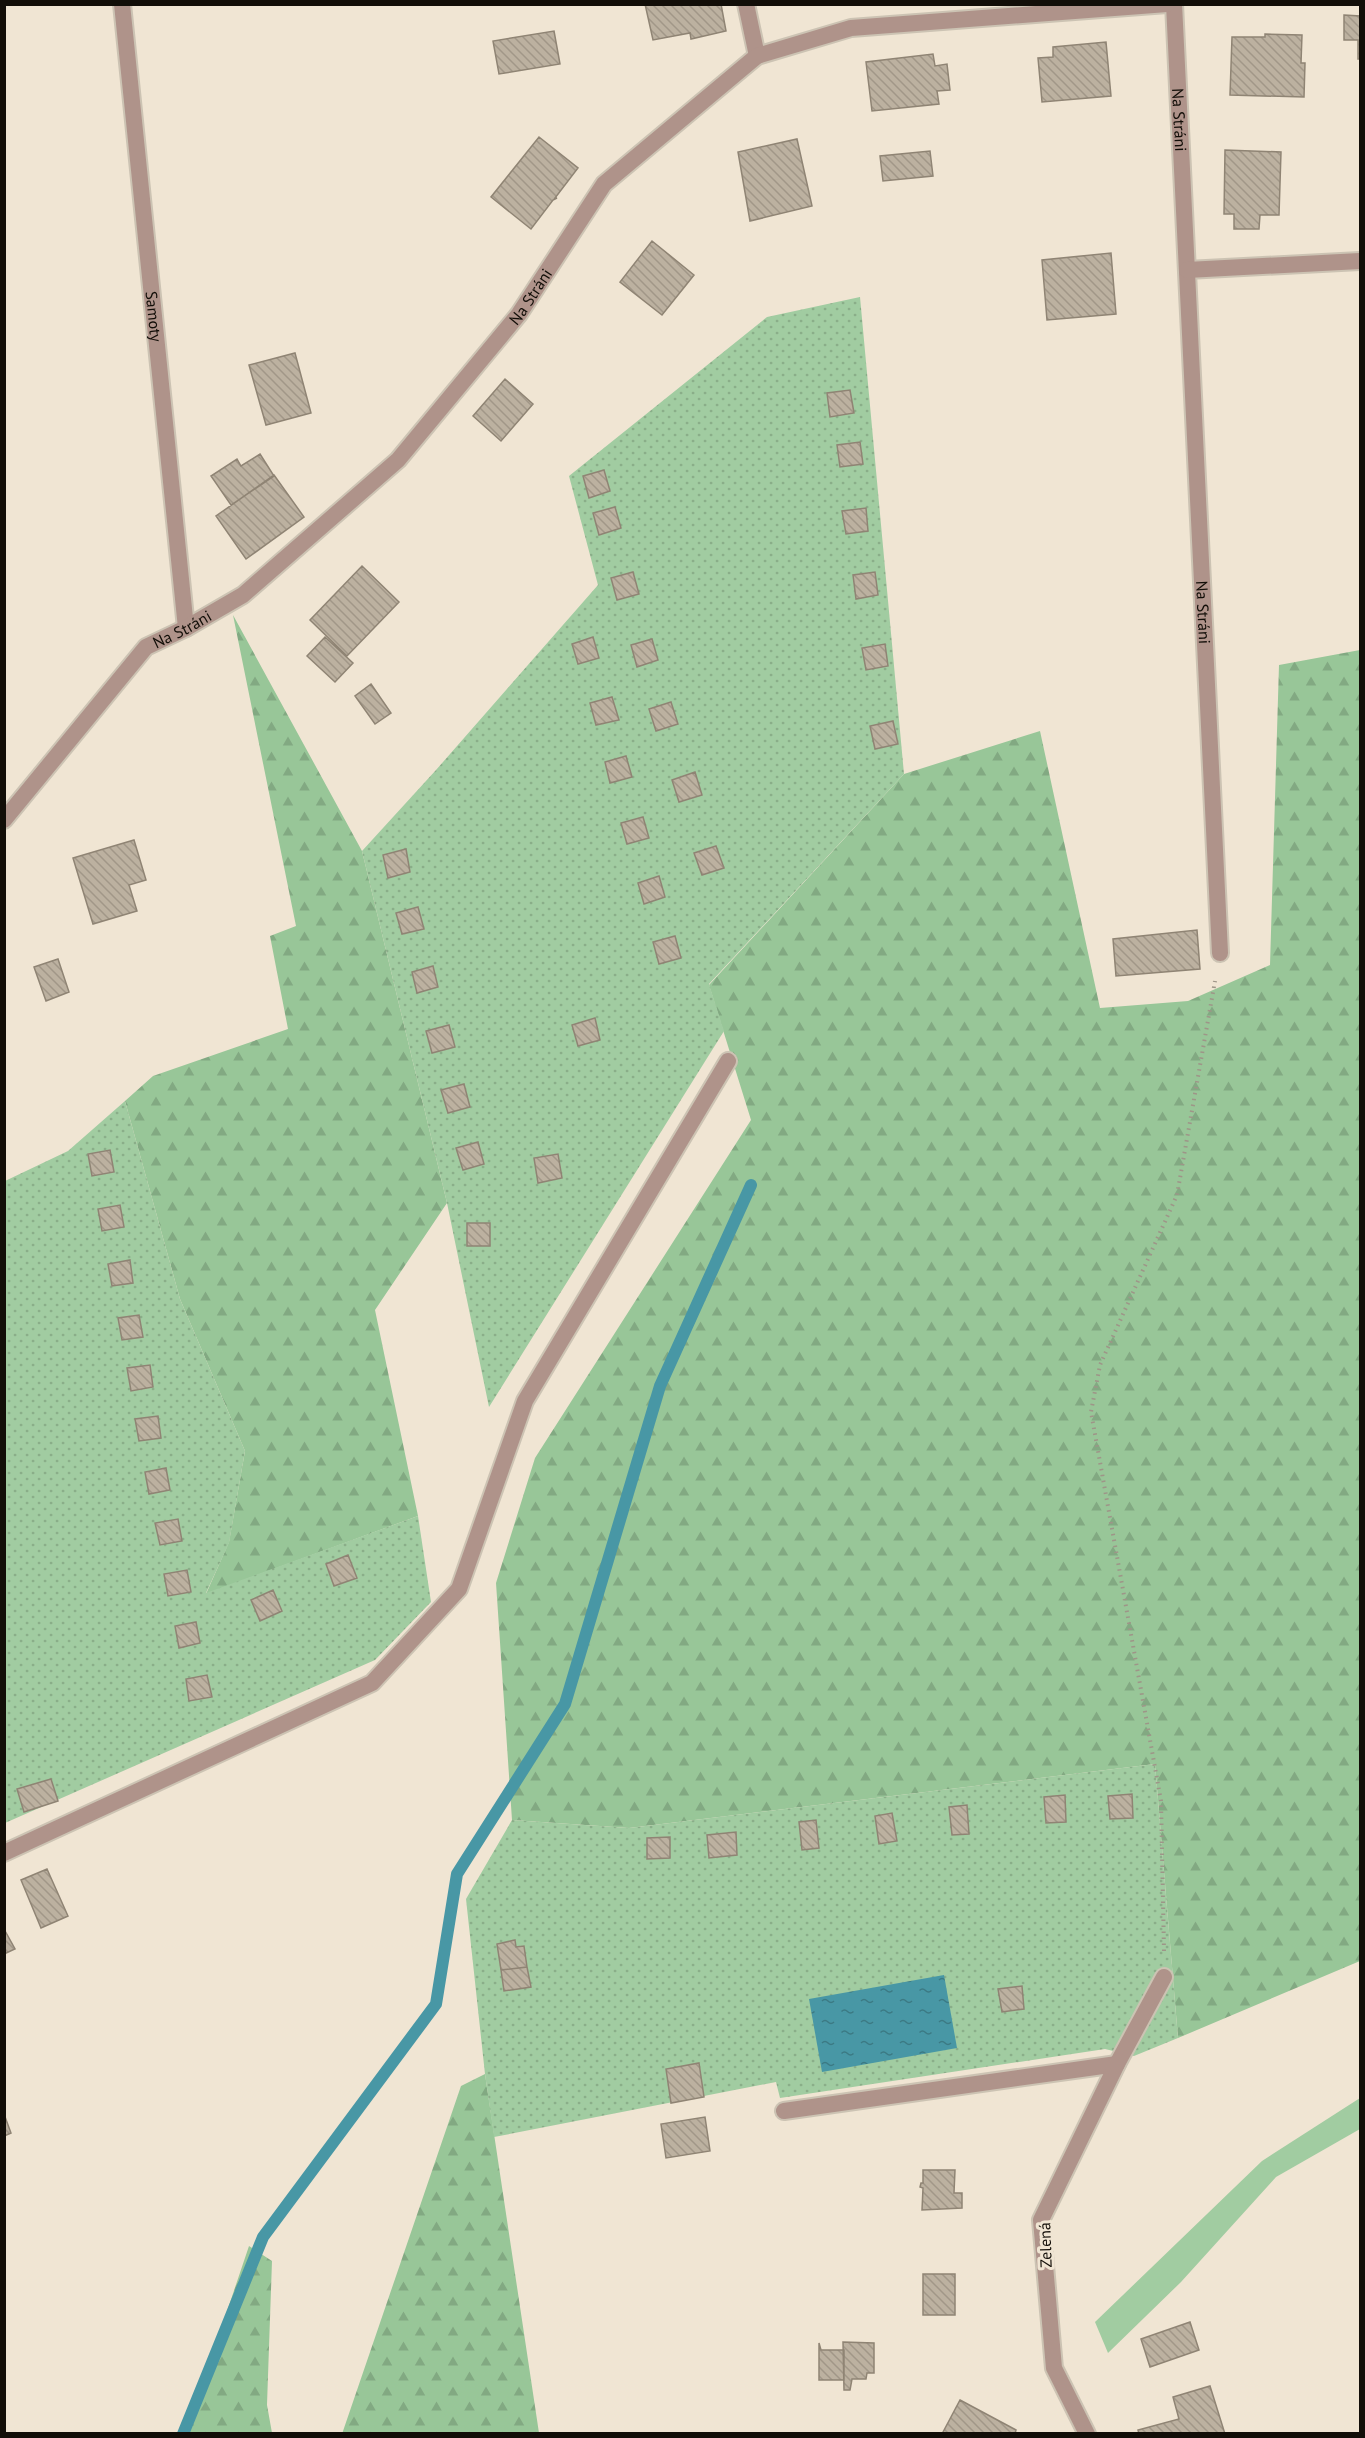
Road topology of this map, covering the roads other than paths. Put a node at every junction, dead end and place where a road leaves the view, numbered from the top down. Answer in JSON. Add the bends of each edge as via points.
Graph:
{"nodes":[{"id":1,"x":122,"y":4,"type":"edge"},
{"id":2,"x":746,"y":4,"type":"edge"},
{"id":3,"x":1167,"y":4,"type":"edge"},
{"id":4,"x":1173,"y":4,"type":"edge"},
{"id":5,"x":757,"y":56,"type":"junction"},
{"id":6,"x":1360,"y":261,"type":"edge"},
{"id":7,"x":1187,"y":270,"type":"junction"},
{"id":8,"x":186,"y":628,"type":"junction"},
{"id":9,"x":4,"y":820,"type":"edge"},
{"id":10,"x":1220,"y":953,"type":"road end"},
{"id":11,"x":728,"y":1061,"type":"dead end"},
{"id":12,"x":4,"y":1853,"type":"edge"},
{"id":13,"x":1164,"y":1977,"type":"road end"},
{"id":14,"x":1117,"y":2064,"type":"junction"},
{"id":15,"x":784,"y":2111,"type":"dead end"},
{"id":16,"x":1088,"y":2433,"type":"edge"}],
"edges":[{"from":1,"to":8,"type":"street","name":"Samoty"},
{"from":2,"to":5,"type":"street"},
{"from":3,"to":5,"type":"street","name":"Na Stráni","via":[[851,28]]},
{"from":4,"to":7,"type":"street","name":"Na Stráni"},
{"from":5,"to":8,"type":"street","name":"Na Stráni","via":[[604,184],[519,314],[398,460],[243,595]]},
{"from":6,"to":7,"type":"street"},
{"from":7,"to":10,"type":"street","name":"Na Stráni"},
{"from":8,"to":9,"type":"street","name":"Na Stráni","via":[[146,647]]},
{"from":11,"to":12,"type":"street","via":[[525,1401],[459,1589],[372,1683]]},
{"from":13,"to":14,"type":"street","name":"Zelená"},
{"from":14,"to":15,"type":"street"},
{"from":14,"to":16,"type":"street","name":"Zelená","via":[[1041,2220],[1054,2368]]}]}
